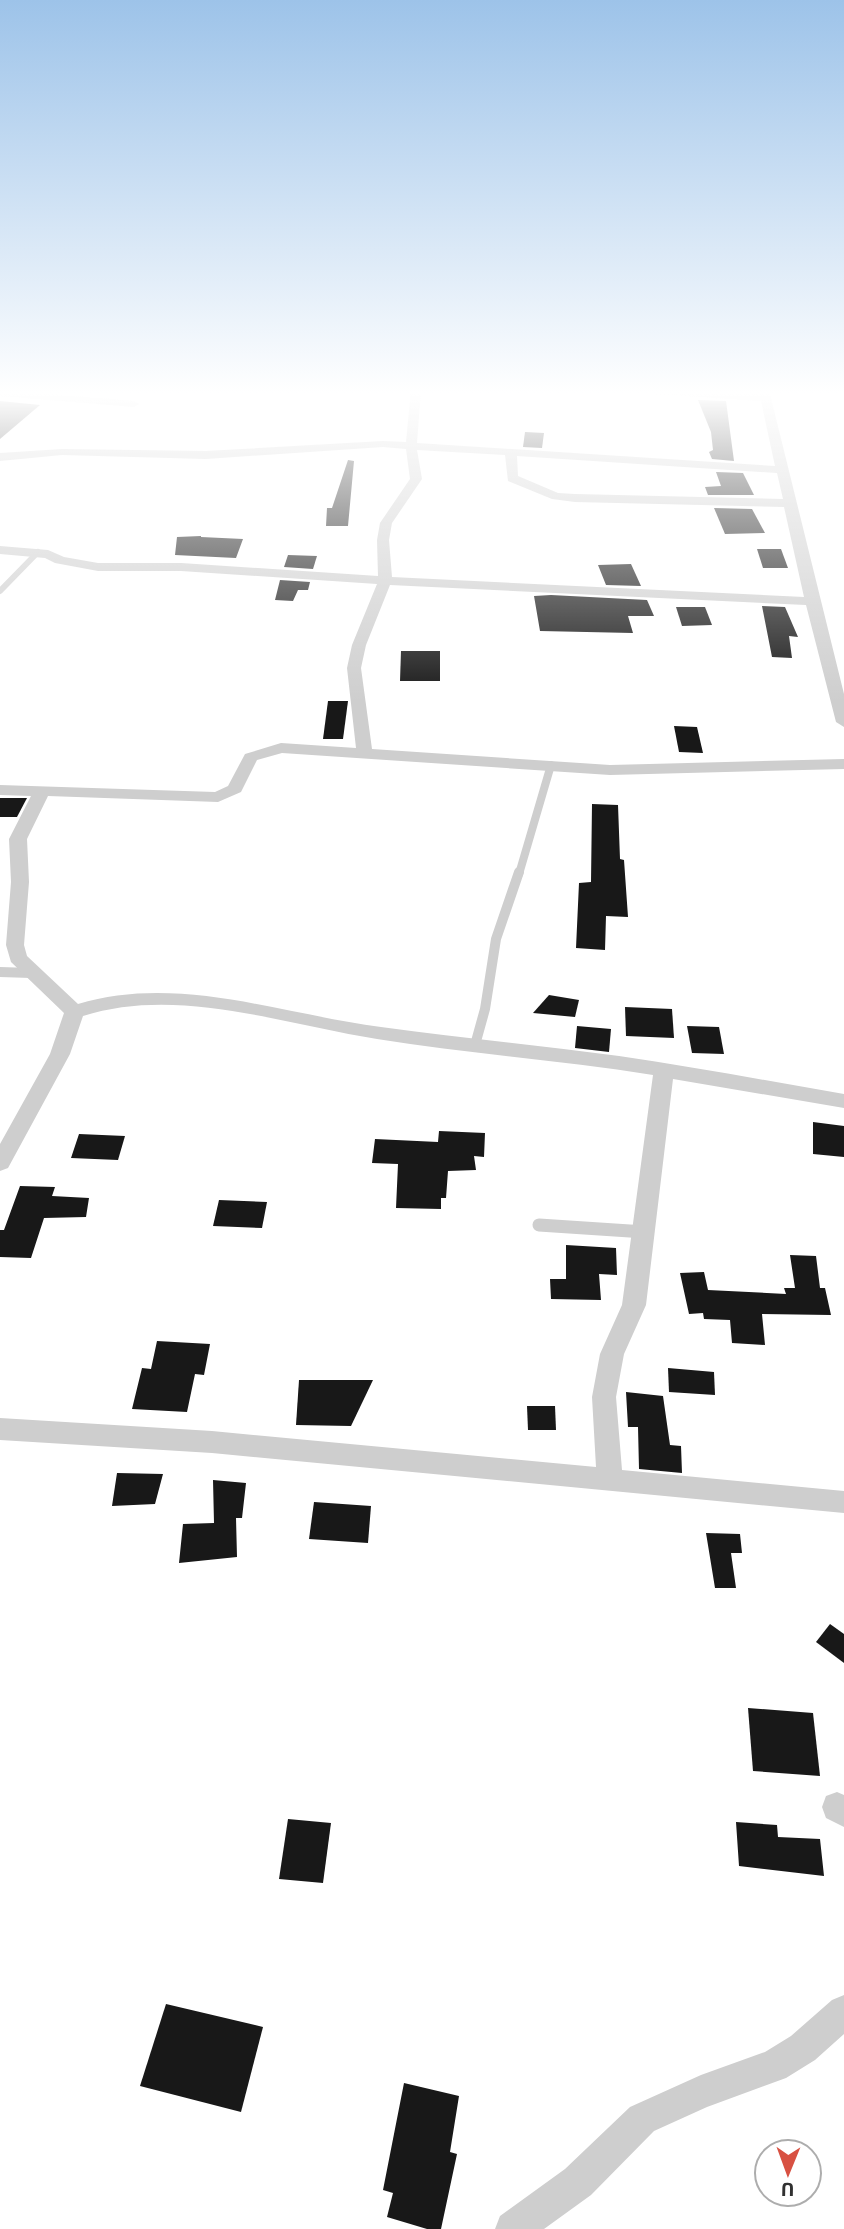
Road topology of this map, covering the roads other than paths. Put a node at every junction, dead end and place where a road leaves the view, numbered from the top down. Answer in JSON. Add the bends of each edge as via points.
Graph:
{"nodes":[{"id":1,"x":408,"y":494,"type":"edge"},
{"id":2,"x":551,"y":494,"type":"edge"},
{"id":3,"x":788,"y":494,"type":"edge"},
{"id":4,"x":790,"y":503,"type":"junction"},
{"id":5,"x":0,"y":550,"type":"edge"},
{"id":6,"x":38,"y":552,"type":"junction"},
{"id":7,"x":385,"y":581,"type":"junction"},
{"id":8,"x":0,"y":591,"type":"edge"},
{"id":9,"x":812,"y":601,"type":"junction"},
{"id":10,"x":844,"y":722,"type":"edge"},
{"id":11,"x":364,"y":752,"type":"junction"},
{"id":12,"x":844,"y":764,"type":"edge"},
{"id":13,"x":551,"y":765,"type":"junction"},
{"id":14,"x":0,"y":790,"type":"edge"},
{"id":15,"x":42,"y":791,"type":"junction"},
{"id":16,"x":0,"y":972,"type":"edge"},
{"id":17,"x":32,"y":973,"type":"junction"},
{"id":18,"x":74,"y":1012,"type":"junction"},
{"id":19,"x":475,"y":1045,"type":"junction"},
{"id":20,"x":664,"y":1070,"type":"junction"},
{"id":21,"x":844,"y":1101,"type":"edge"},
{"id":22,"x":0,"y":1163,"type":"edge"},
{"id":23,"x":539,"y":1225,"type":"dead end"},
{"id":24,"x":645,"y":1232,"type":"junction"},
{"id":25,"x":0,"y":1429,"type":"edge"},
{"id":26,"x":610,"y":1480,"type":"junction"},
{"id":27,"x":844,"y":1502,"type":"edge"},
{"id":28,"x":844,"y":2012,"type":"edge"},
{"id":29,"x":513,"y":2229,"type":"edge"}],
"edges":[{"from":1,"to":7,"type":"street","via":[[386,523]]},
{"from":2,"to":4,"type":"street"},
{"from":3,"to":4,"type":"street"},
{"from":4,"to":9,"type":"street"},
{"from":5,"to":6,"type":"street"},
{"from":6,"to":7,"type":"street","via":[[98,567],[181,567]]},
{"from":6,"to":8,"type":"lane"},
{"from":7,"to":9,"type":"street"},
{"from":7,"to":11,"type":"street","via":[[354,668]]},
{"from":9,"to":10,"type":"street"},
{"from":11,"to":13,"type":"street"},
{"from":11,"to":15,"type":"street","via":[[281,748],[260,752],[246,763],[234,789],[218,797]]},
{"from":12,"to":13,"type":"street","via":[[651,770]]},
{"from":13,"to":19,"type":"lane","via":[[511,901],[490,954]]},
{"from":14,"to":15,"type":"street"},
{"from":15,"to":17,"type":"street","via":[[18,839],[17,853],[20,882],[15,945]]},
{"from":16,"to":17,"type":"lane"},
{"from":17,"to":18,"type":"street"},
{"from":18,"to":19,"type":"street","via":[[113,1000],[165,998]]},
{"from":18,"to":22,"type":"street","via":[[60,1054]]},
{"from":19,"to":20,"type":"street"},
{"from":20,"to":21,"type":"street"},
{"from":20,"to":24,"type":"street"},
{"from":23,"to":24,"type":"lane"},
{"from":24,"to":26,"type":"street","via":[[634,1305],[612,1353],[604,1397]]},
{"from":25,"to":26,"type":"street","via":[[212,1442]]},
{"from":26,"to":27,"type":"street"},
{"from":28,"to":29,"type":"street","via":[[774,2066],[642,2119],[578,2182]]}]}
